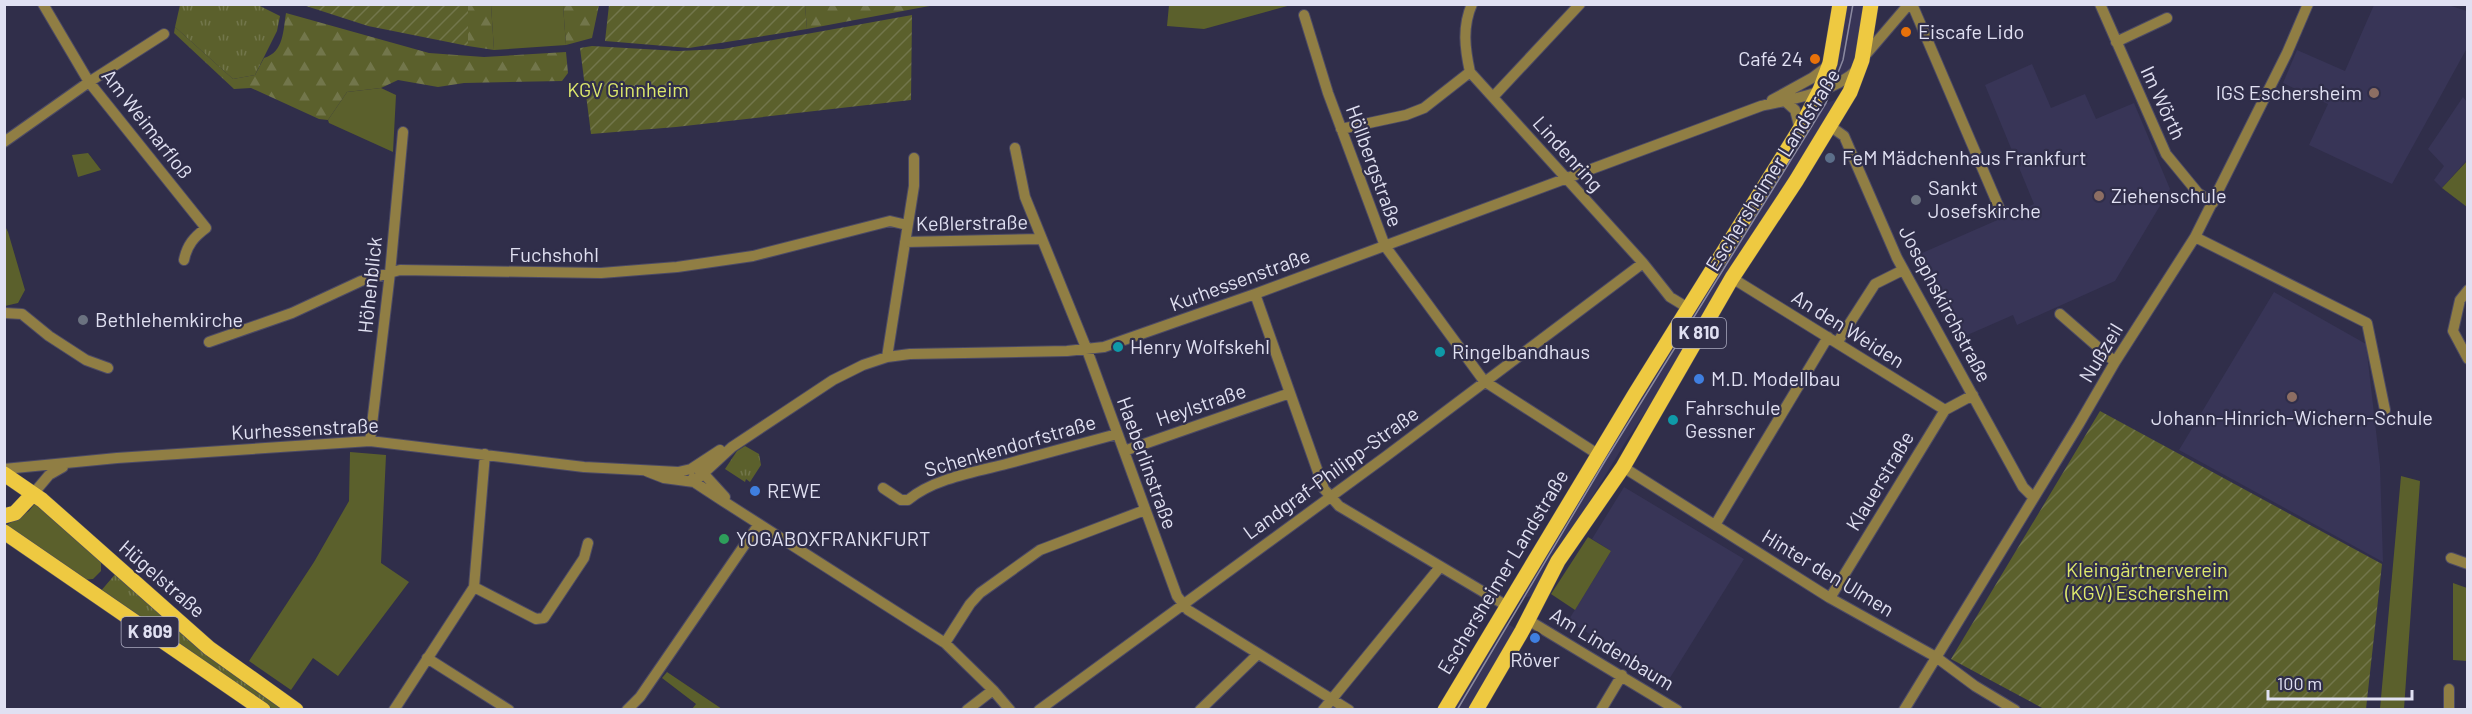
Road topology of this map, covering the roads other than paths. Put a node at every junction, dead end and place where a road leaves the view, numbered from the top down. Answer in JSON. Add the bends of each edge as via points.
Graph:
{"nodes":[{"id":1,"x":43,"y":4,"type":"edge"},
{"id":2,"x":1472,"y":4,"type":"edge"},
{"id":3,"x":1580,"y":4,"type":"edge"},
{"id":4,"x":1840,"y":4,"type":"edge"},
{"id":5,"x":1871,"y":4,"type":"edge"},
{"id":6,"x":1910,"y":4,"type":"edge"},
{"id":7,"x":2100,"y":4,"type":"edge"},
{"id":8,"x":2308,"y":4,"type":"edge"},
{"id":9,"x":1304,"y":15,"type":"dead end"},
{"id":10,"x":2167,"y":18,"type":"dead end"},
{"id":11,"x":164,"y":34,"type":"dead end"},
{"id":12,"x":2116,"y":42,"type":"junction"},
{"id":13,"x":1830,"y":63,"type":"junction"},
{"id":14,"x":1861,"y":64,"type":"junction"},
{"id":15,"x":1470,"y":72,"type":"junction"},
{"id":16,"x":89,"y":82,"type":"junction"},
{"id":17,"x":1820,"y":90,"type":"junction"},
{"id":18,"x":1492,"y":97,"type":"junction"},
{"id":19,"x":1785,"y":100,"type":"junction"},
{"id":20,"x":1761,"y":106,"type":"junction"},
{"id":21,"x":1830,"y":126,"type":"junction"},
{"id":22,"x":1341,"y":129,"type":"junction"},
{"id":23,"x":1800,"y":129,"type":"junction"},
{"id":24,"x":403,"y":132,"type":"dead end"},
{"id":25,"x":4,"y":142,"type":"edge"},
{"id":26,"x":1015,"y":148,"type":"dead end"},
{"id":27,"x":914,"y":158,"type":"dead end"},
{"id":28,"x":1567,"y":179,"type":"junction"},
{"id":29,"x":2213,"y":203,"type":"junction"},
{"id":30,"x":2001,"y":212,"type":"dead end"},
{"id":31,"x":907,"y":225,"type":"junction"},
{"id":32,"x":2195,"y":237,"type":"junction"},
{"id":33,"x":1041,"y":239,"type":"junction"},
{"id":34,"x":905,"y":242,"type":"junction"},
{"id":35,"x":1385,"y":246,"type":"junction"},
{"id":36,"x":184,"y":260,"type":"dead end"},
{"id":37,"x":1643,"y":263,"type":"junction"},
{"id":38,"x":1903,"y":270,"type":"junction"},
{"id":39,"x":390,"y":273,"type":"junction"},
{"id":40,"x":1732,"y":278,"type":"junction"},
{"id":41,"x":2468,"y":290,"type":"edge"},
{"id":42,"x":1255,"y":294,"type":"junction"},
{"id":43,"x":1688,"y":308,"type":"junction"},
{"id":44,"x":4,"y":313,"type":"edge"},
{"id":45,"x":2060,"y":314,"type":"dead end"},
{"id":46,"x":1833,"y":340,"type":"junction"},
{"id":47,"x":209,"y":342,"type":"dead end"},
{"id":48,"x":1087,"y":350,"type":"junction"},
{"id":49,"x":887,"y":357,"type":"junction"},
{"id":50,"x":2468,"y":358,"type":"edge"},
{"id":51,"x":2115,"y":362,"type":"junction"},
{"id":52,"x":108,"y":368,"type":"dead end"},
{"id":53,"x":1484,"y":381,"type":"junction"},
{"id":54,"x":1290,"y":393,"type":"junction"},
{"id":55,"x":1973,"y":395,"type":"junction"},
{"id":56,"x":1945,"y":410,"type":"junction"},
{"id":57,"x":2385,"y":410,"type":"dead end"},
{"id":58,"x":1117,"y":434,"type":"junction"},
{"id":59,"x":370,"y":441,"type":"junction"},
{"id":60,"x":732,"y":447,"type":"junction"},
{"id":61,"x":1124,"y":450,"type":"junction"},
{"id":62,"x":485,"y":454,"type":"junction"},
{"id":63,"x":1599,"y":455,"type":"junction"},
{"id":64,"x":73,"y":464,"type":"junction"},
{"id":65,"x":1623,"y":467,"type":"junction"},
{"id":66,"x":691,"y":469,"type":"junction"},
{"id":67,"x":4,"y":471,"type":"edge"},
{"id":68,"x":646,"y":471,"type":"junction"},
{"id":69,"x":704,"y":474,"type":"junction"},
{"id":70,"x":694,"y":482,"type":"junction"},
{"id":71,"x":883,"y":488,"type":"dead end"},
{"id":72,"x":1608,"y":489,"type":"junction"},
{"id":73,"x":33,"y":494,"type":"junction"},
{"id":74,"x":1330,"y":496,"type":"junction"},
{"id":75,"x":2033,"y":498,"type":"junction"},
{"id":76,"x":738,"y":510,"type":"junction"},
{"id":77,"x":1145,"y":510,"type":"junction"},
{"id":78,"x":4,"y":516,"type":"edge"},
{"id":79,"x":759,"y":524,"type":"junction"},
{"id":80,"x":1715,"y":525,"type":"junction"},
{"id":81,"x":4,"y":532,"type":"edge"},
{"id":82,"x":588,"y":543,"type":"dead end"},
{"id":83,"x":2451,"y":558,"type":"dead end"},
{"id":84,"x":2468,"y":564,"type":"edge"},
{"id":85,"x":1440,"y":567,"type":"junction"},
{"id":86,"x":474,"y":587,"type":"junction"},
{"id":87,"x":1830,"y":598,"type":"junction"},
{"id":88,"x":1182,"y":604,"type":"junction"},
{"id":89,"x":1503,"y":613,"type":"junction"},
{"id":90,"x":1530,"y":614,"type":"junction"},
{"id":91,"x":945,"y":644,"type":"junction"},
{"id":92,"x":1258,"y":654,"type":"junction"},
{"id":93,"x":427,"y":657,"type":"junction"},
{"id":94,"x":1936,"y":657,"type":"junction"},
{"id":95,"x":1622,"y":675,"type":"junction"},
{"id":96,"x":2449,"y":689,"type":"dead end"},
{"id":97,"x":993,"y":690,"type":"junction"},
{"id":98,"x":1331,"y":699,"type":"junction"},
{"id":99,"x":263,"y":710,"type":"edge"},
{"id":100,"x":296,"y":710,"type":"edge"},
{"id":101,"x":394,"y":710,"type":"edge"},
{"id":102,"x":509,"y":710,"type":"edge"},
{"id":103,"x":627,"y":710,"type":"edge"},
{"id":104,"x":967,"y":710,"type":"edge"},
{"id":105,"x":1010,"y":710,"type":"edge"},
{"id":106,"x":1039,"y":710,"type":"edge"},
{"id":107,"x":1200,"y":710,"type":"edge"},
{"id":108,"x":1323,"y":710,"type":"edge"},
{"id":109,"x":1349,"y":710,"type":"edge"},
{"id":110,"x":1445,"y":710,"type":"edge"},
{"id":111,"x":1476,"y":710,"type":"edge"},
{"id":112,"x":1601,"y":710,"type":"edge"},
{"id":113,"x":1677,"y":710,"type":"edge"},
{"id":114,"x":1904,"y":710,"type":"edge"},
{"id":115,"x":2015,"y":710,"type":"edge"},
{"id":116,"x":2449,"y":710,"type":"edge"}],
"edges":[{"from":1,"to":16,"type":"street","name":"Am Weimarfloß"},
{"from":2,"to":15,"type":"street","via":[[1465,36]]},
{"from":3,"to":18,"type":"street"},
{"from":4,"to":13,"type":"main road","number":"K 810"},
{"from":5,"to":14,"type":"main road","number":"K 810"},
{"from":6,"to":14,"type":"street","name":"Eschersheimer Landstraße"},
{"from":6,"to":30,"type":"street"},
{"from":7,"to":12,"type":"street","name":"Im Wörth"},
{"from":8,"to":29,"type":"street","name":"Nußzeil"},
{"from":9,"to":22,"type":"street","name":"Höllbergstraße"},
{"from":10,"to":12,"type":"street"},
{"from":11,"to":16,"type":"street"},
{"from":12,"to":29,"type":"street","name":"Im Wörth","via":[[2166,154],[2198,193]]},
{"from":13,"to":17,"type":"main road","number":"K 810"},
{"from":13,"to":20,"type":"street","name":"Kurhessenstraße","via":[[1812,78]]},
{"from":14,"to":17,"type":"street","name":"Eschersheimer Landstraße","via":[[1844,80]]},
{"from":14,"to":21,"type":"main road","name":"Eschersheimer Landstraße","number":"K 810"},
{"from":15,"to":18,"type":"street","name":"Lindenring"},
{"from":15,"to":22,"type":"street","via":[[1424,108]]},
{"from":16,"to":25,"type":"street"},
{"from":16,"to":36,"type":"street","name":"Am Weimarfloß","via":[[206,228],[186,250]]},
{"from":17,"to":19,"type":"street","name":"Kurhessenstraße"},
{"from":17,"to":23,"type":"main road","name":"Eschersheimer Landstraße","number":"K 810"},
{"from":18,"to":28,"type":"street","name":"Lindenring"},
{"from":19,"to":20,"type":"street","name":"Kurhessenstraße"},
{"from":19,"to":23,"type":"street","via":[[1795,110]]},
{"from":20,"to":28,"type":"street","name":"Kurhessenstraße"},
{"from":21,"to":38,"type":"street","name":"Josephskirchstraße","via":[[1844,136]]},
{"from":21,"to":40,"type":"main road","name":"Eschersheimer Landstraße","number":"K 810"},
{"from":22,"to":35,"type":"street","name":"Höllbergstraße"},
{"from":23,"to":43,"type":"main road","name":"Eschersheimer Landstraße","number":"K 810"},
{"from":24,"to":39,"type":"street","name":"Höhenblick"},
{"from":26,"to":33,"type":"street","name":"Haeberlinstraße","via":[[1025,196]]},
{"from":27,"to":31,"type":"street"},
{"from":28,"to":35,"type":"street","name":"Kurhessenstraße"},
{"from":28,"to":37,"type":"street","name":"Lindenring"},
{"from":29,"to":32,"type":"street","name":"Nußzeil"},
{"from":31,"to":34,"type":"street"},
{"from":31,"to":39,"type":"street","name":"Fuchshohl","via":[[890,221],[753,256],[677,267],[601,273]]},
{"from":32,"to":51,"type":"street","name":"Nußzeil"},
{"from":32,"to":57,"type":"street","via":[[2367,322]]},
{"from":33,"to":34,"type":"street","name":"Keßlerstraße"},
{"from":33,"to":48,"type":"street","name":"Haeberlinstraße"},
{"from":34,"to":49,"type":"street"},
{"from":35,"to":42,"type":"street","name":"Kurhessenstraße"},
{"from":35,"to":53,"type":"street","name":"Höllbergstraße"},
{"from":37,"to":43,"type":"street","name":"Lindenring","via":[[1670,297]]},
{"from":37,"to":53,"type":"street","name":"Landgraf-Philipp-Straße"},
{"from":38,"to":46,"type":"street","via":[[1875,284]]},
{"from":38,"to":55,"type":"street","name":"Josephskirchstraße"},
{"from":39,"to":47,"type":"street","name":"Fuchshohl"},
{"from":39,"to":59,"type":"street","name":"Höhenblick"},
{"from":40,"to":46,"type":"street","name":"An den Weiden"},
{"from":40,"to":65,"type":"main road","name":"Eschersheimer Landstraße","number":"K 810"},
{"from":41,"to":50,"type":"street","via":[[2460,300],[2453,331]]},
{"from":42,"to":48,"type":"street","name":"Kurhessenstraße"},
{"from":42,"to":54,"type":"street"},
{"from":43,"to":63,"type":"main road","name":"Eschersheimer Landstraße","number":"K 810"},
{"from":44,"to":52,"type":"street","via":[[22,314],[86,360]]},
{"from":45,"to":51,"type":"street"},
{"from":46,"to":56,"type":"street","name":"An den Weiden"},
{"from":46,"to":80,"type":"street"},
{"from":48,"to":49,"type":"street","name":"Kurhessenstraße"},
{"from":48,"to":58,"type":"street","name":"Haeberlinstraße"},
{"from":49,"to":60,"type":"street","name":"Kurhessenstraße","via":[[833,380]]},
{"from":51,"to":75,"type":"street","name":"Nußzeil"},
{"from":53,"to":63,"type":"street","name":"Höllbergstraße"},
{"from":53,"to":74,"type":"street","name":"Landgraf-Philipp-Straße"},
{"from":54,"to":61,"type":"street","name":"Heylstraße"},
{"from":54,"to":74,"type":"street","via":[[1324,489]]},
{"from":55,"to":56,"type":"street"},
{"from":55,"to":75,"type":"street","name":"Josephskirchstraße","via":[[2023,488]]},
{"from":56,"to":87,"type":"street","name":"Klauerstraße"},
{"from":58,"to":61,"type":"street","name":"Haeberlinstraße"},
{"from":58,"to":71,"type":"street","name":"Schenkendorfstraße","via":[[977,471],[937,484],[908,500],[901,500]]},
{"from":59,"to":62,"type":"street","name":"Kurhessenstraße"},
{"from":59,"to":64,"type":"street","name":"Kurhessenstraße"},
{"from":60,"to":66,"type":"street","name":"Kurhessenstraße","via":[[718,451]]},
{"from":60,"to":69,"type":"street","name":"Kurhessenstraße"},
{"from":61,"to":77,"type":"street","name":"Haeberlinstraße"},
{"from":62,"to":68,"type":"street","name":"Kurhessenstraße"},
{"from":62,"to":86,"type":"street"},
{"from":63,"to":72,"type":"main road","via":[[1609,471]]},
{"from":63,"to":89,"type":"main road","name":"Eschersheimer Landstraße","number":"K 810"},
{"from":64,"to":67,"type":"street","name":"Kurhessenstraße"},
{"from":64,"to":73,"type":"street","name":"Kurhessenstraße","via":[[54,471]]},
{"from":65,"to":72,"type":"main road","name":"Eschersheimer Landstraße","number":"K 810"},
{"from":65,"to":80,"type":"street","name":"Hinter den Ulmen"},
{"from":66,"to":68,"type":"street","name":"Kurhessenstraße"},
{"from":66,"to":69,"type":"street"},
{"from":66,"to":70,"type":"street"},
{"from":67,"to":73,"type":"main road","name":"Hügelstraße","number":"K 809"},
{"from":68,"to":70,"type":"street","name":"Kurhessenstraße"},
{"from":69,"to":70,"type":"street","name":"Kurhessenstraße"},
{"from":69,"to":76,"type":"street"},
{"from":70,"to":76,"type":"street"},
{"from":72,"to":90,"type":"main road","name":"Eschersheimer Landstraße","number":"K 810","via":[[1558,561]]},
{"from":73,"to":78,"type":"main road","via":[[15,513]]},
{"from":73,"to":100,"type":"main road","name":"Hügelstraße","number":"K 809","via":[[208,648]]},
{"from":74,"to":85,"type":"street","via":[[1339,506]]},
{"from":74,"to":88,"type":"street","name":"Landgraf-Philipp-Straße"},
{"from":75,"to":94,"type":"street","name":"Nußzeil"},
{"from":76,"to":79,"type":"street"},
{"from":77,"to":88,"type":"street","name":"Haeberlinstraße"},
{"from":77,"to":91,"type":"street","via":[[1040,550],[980,593]]},
{"from":79,"to":91,"type":"street"},
{"from":79,"to":103,"type":"street","via":[[640,697]]},
{"from":80,"to":87,"type":"street","name":"Hinter den Ulmen"},
{"from":81,"to":99,"type":"main road","number":"K 809"},
{"from":82,"to":86,"type":"street","via":[[584,558],[544,618],[536,619]]},
{"from":83,"to":84,"type":"street"},
{"from":85,"to":89,"type":"street"},
{"from":85,"to":98,"type":"street"},
{"from":86,"to":93,"type":"street"},
{"from":87,"to":94,"type":"street","name":"Hinter den Ulmen"},
{"from":88,"to":92,"type":"street"},
{"from":88,"to":106,"type":"street","name":"Landgraf-Philipp-Straße"},
{"from":89,"to":90,"type":"main road"},
{"from":89,"to":110,"type":"main road","name":"Eschersheimer Landstraße","number":"K 810"},
{"from":90,"to":95,"type":"street","name":"Am Lindenbaum"},
{"from":90,"to":111,"type":"main road","name":"Eschersheimer Landstraße","number":"K 810"},
{"from":91,"to":97,"type":"street"},
{"from":92,"to":98,"type":"street"},
{"from":92,"to":107,"type":"street"},
{"from":93,"to":101,"type":"street"},
{"from":93,"to":102,"type":"street"},
{"from":94,"to":114,"type":"street","name":"Nußzeil"},
{"from":94,"to":115,"type":"street","name":"Hinter den Ulmen"},
{"from":95,"to":112,"type":"street"},
{"from":95,"to":113,"type":"street","name":"Am Lindenbaum"},
{"from":96,"to":116,"type":"street"},
{"from":97,"to":104,"type":"street"},
{"from":97,"to":105,"type":"street"},
{"from":98,"to":108,"type":"street"},
{"from":98,"to":109,"type":"street"}]}
